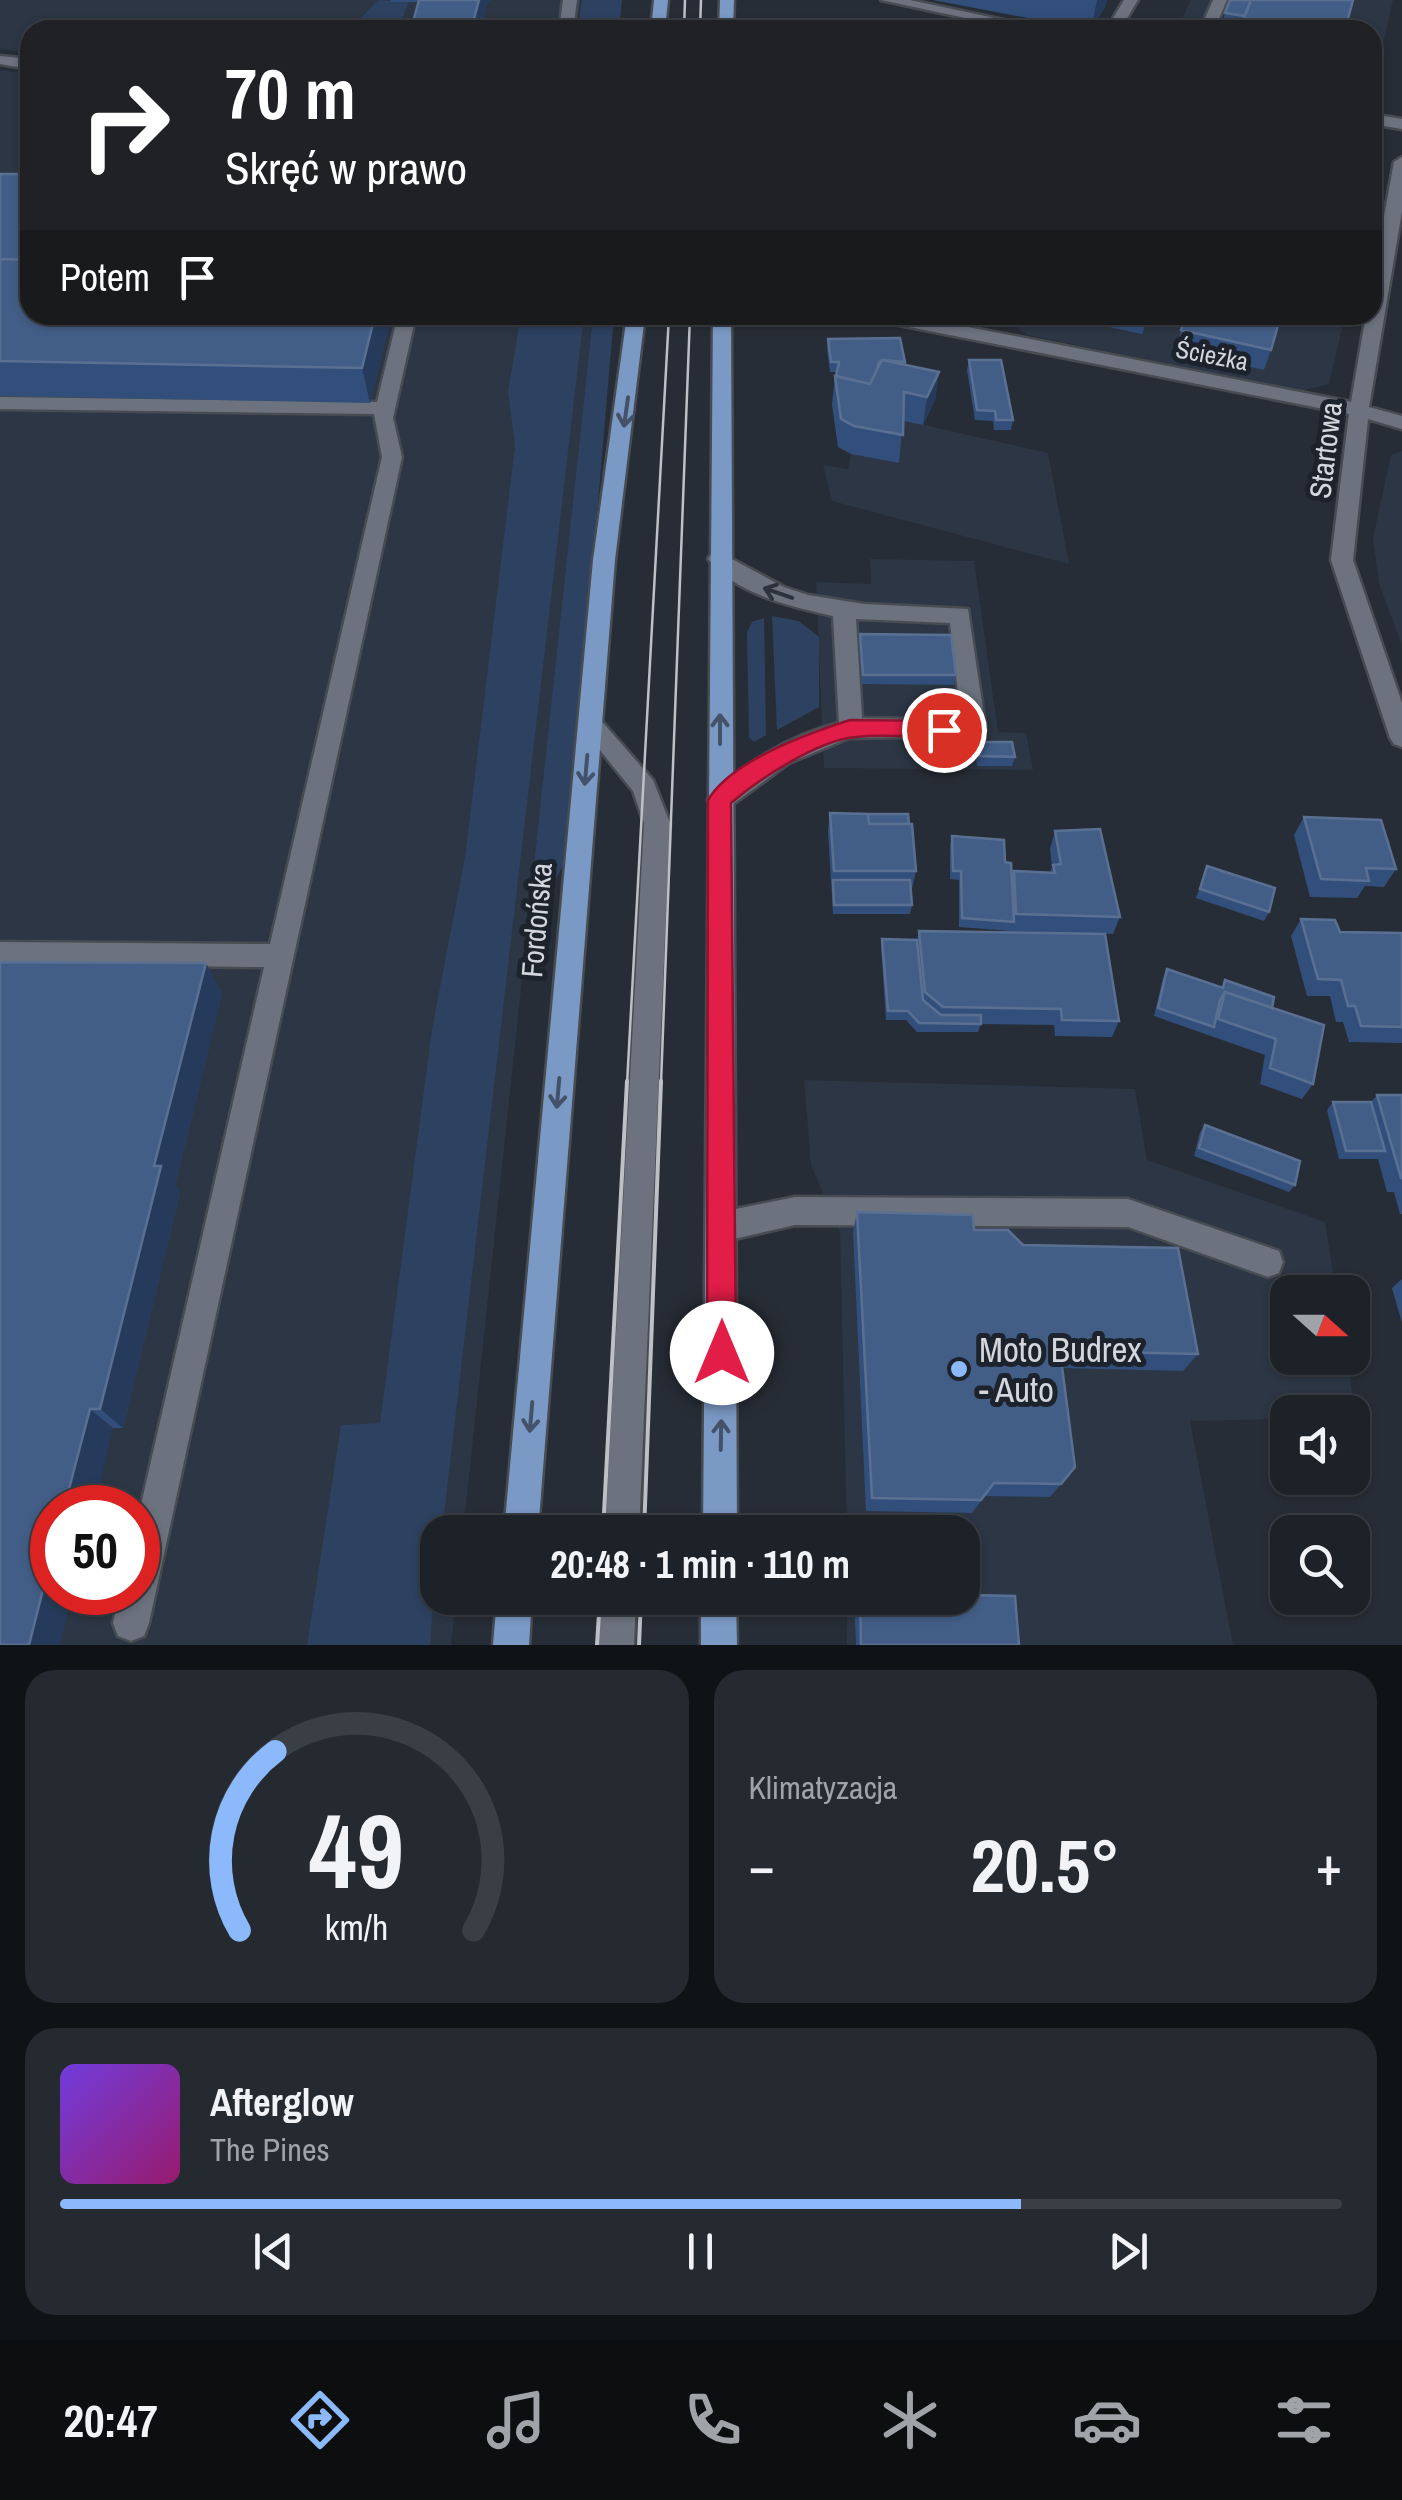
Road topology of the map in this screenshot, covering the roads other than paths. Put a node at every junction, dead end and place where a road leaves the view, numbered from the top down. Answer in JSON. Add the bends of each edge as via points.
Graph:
{"nodes":[{"id":1,"x":888,"y":0,"type":"edge"},
{"id":2,"x":992,"y":20,"type":"edge"},
{"id":3,"x":1402,"y":162,"type":"edge"},
{"id":4,"x":1398,"y":204,"type":"edge"},
{"id":5,"x":1382,"y":273,"type":"edge"},
{"id":6,"x":405,"y":325,"type":"edge"},
{"id":7,"x":635,"y":325,"type":"edge"},
{"id":8,"x":722,"y":325,"type":"edge"},
{"id":9,"x":974,"y":325,"type":"edge"},
{"id":10,"x":1371,"y":325,"type":"edge"},
{"id":11,"x":0,"y":403,"type":"edge"},
{"id":12,"x":385,"y":408,"type":"junction"},
{"id":13,"x":1358,"y":410,"type":"junction"},
{"id":14,"x":1402,"y":423,"type":"edge"},
{"id":15,"x":720,"y":558,"type":"junction"},
{"id":16,"x":844,"y":613,"type":"junction"},
{"id":17,"x":590,"y":722,"type":"junction"},
{"id":18,"x":850,"y":728,"type":"junction"},
{"id":19,"x":1402,"y":738,"type":"edge"},
{"id":20,"x":720,"y":800,"type":"junction"},
{"id":21,"x":0,"y":953,"type":"edge"},
{"id":22,"x":279,"y":956,"type":"junction"},
{"id":23,"x":721,"y":1227,"type":"junction"},
{"id":24,"x":1268,"y":1262,"type":"dead end"},
{"id":25,"x":522,"y":1515,"type":"edge"},
{"id":26,"x":623,"y":1515,"type":"edge"},
{"id":27,"x":720,"y":1515,"type":"edge"},
{"id":28,"x":514,"y":1615,"type":"edge"},
{"id":29,"x":617,"y":1615,"type":"edge"},
{"id":30,"x":719,"y":1615,"type":"edge"},
{"id":31,"x":131,"y":1623,"type":"dead end"},
{"id":32,"x":511,"y":1645,"type":"edge"},
{"id":33,"x":616,"y":1645,"type":"edge"},
{"id":34,"x":719,"y":1645,"type":"edge"}],
"edges":[{"from":1,"to":2,"type":"street"},
{"from":3,"to":4,"type":"street","name":"Startowa"},
{"from":4,"to":5,"type":"street","name":"Startowa"},
{"from":6,"to":12,"type":"street"},
{"from":7,"to":17,"type":"main road","name":"Fordońska","one_way":true},
{"from":8,"to":15,"type":"main road"},
{"from":9,"to":13,"type":"street","name":"Ścieżka"},
{"from":10,"to":13,"type":"street","name":"Startowa"},
{"from":11,"to":12,"type":"street","via":[[135,412]]},
{"from":12,"to":22,"type":"street","via":[[392,457]]},
{"from":13,"to":14,"type":"street","name":"Ścieżka"},
{"from":13,"to":19,"type":"street","name":"Startowa","via":[[1342,560]]},
{"from":16,"to":15,"type":"street","one_way":true,"via":[[761,586]]},
{"from":20,"to":15,"type":"main road","one_way":true},
{"from":16,"to":18,"type":"street"},
{"from":16,"to":18,"type":"street","via":[[960,615],[974,730]]},
{"from":17,"to":25,"type":"main road","name":"Fordońska","one_way":true},
{"from":17,"to":26,"type":"street","via":[[644,788],[658,824]]},
{"from":18,"to":20,"type":"street","via":[[776,759]]},
{"from":20,"to":23,"type":"main road"},
{"from":21,"to":22,"type":"street"},
{"from":22,"to":31,"type":"street"},
{"from":23,"to":24,"type":"street","via":[[795,1211],[1128,1213]]},
{"from":27,"to":23,"type":"main road","one_way":true},
{"from":28,"to":32,"type":"main road"},
{"from":29,"to":33,"type":"street"},
{"from":30,"to":34,"type":"main road"}]}
